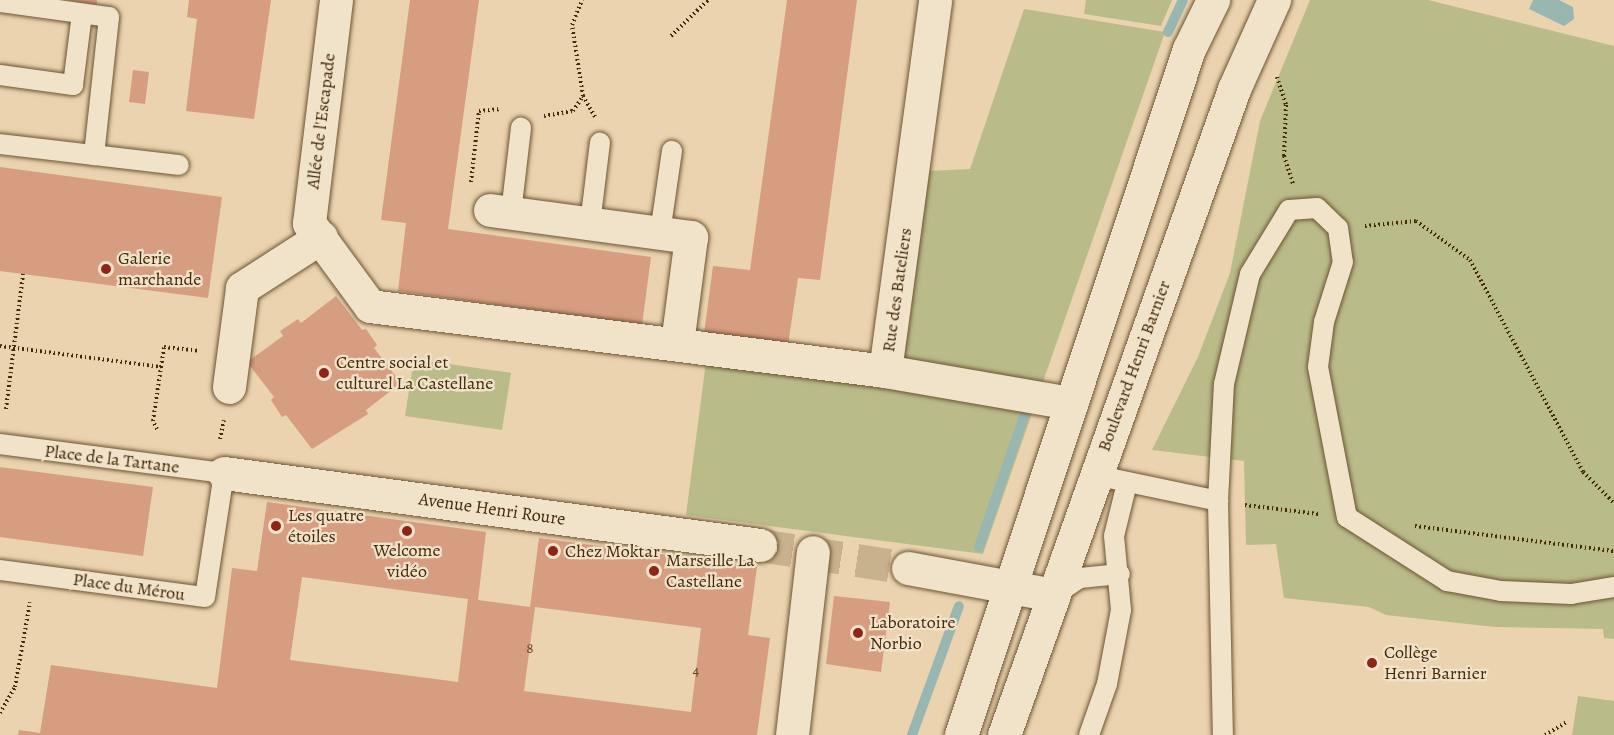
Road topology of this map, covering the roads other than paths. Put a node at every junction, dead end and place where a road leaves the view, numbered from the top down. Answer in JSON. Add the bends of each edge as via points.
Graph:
{"nodes":[{"id":1,"x":336,"y":0,"type":"edge"},
{"id":2,"x":935,"y":0,"type":"edge"},
{"id":3,"x":1213,"y":0,"type":"edge"},
{"id":4,"x":1274,"y":0,"type":"edge"},
{"id":5,"x":0,"y":2,"type":"edge"},
{"id":6,"x":82,"y":14,"type":"junction"},
{"id":7,"x":0,"y":75,"type":"edge"},
{"id":8,"x":521,"y":128,"type":"dead end"},
{"id":9,"x":600,"y":143,"type":"dead end"},
{"id":10,"x":0,"y":144,"type":"edge"},
{"id":11,"x":672,"y":151,"type":"dead end"},
{"id":12,"x":94,"y":155,"type":"junction"},
{"id":13,"x":179,"y":165,"type":"dead end"},
{"id":14,"x":500,"y":212,"type":"joint"},
{"id":15,"x":590,"y":224,"type":"junction"},
{"id":16,"x":660,"y":233,"type":"junction"},
{"id":17,"x":321,"y":237,"type":"junction"},
{"id":18,"x":677,"y":344,"type":"junction"},
{"id":19,"x":885,"y":371,"type":"junction"},
{"id":20,"x":229,"y":387,"type":"road end"},
{"id":21,"x":1071,"y":403,"type":"junction"},
{"id":22,"x":0,"y":444,"type":"edge"},
{"id":23,"x":217,"y":472,"type":"junction"},
{"id":24,"x":1095,"y":475,"type":"junction"},
{"id":25,"x":1127,"y":483,"type":"junction"},
{"id":26,"x":1218,"y":501,"type":"junction"},
{"id":27,"x":760,"y":545,"type":"tunnel mouth"},
{"id":28,"x":813,"y":552,"type":"dead end"},
{"id":29,"x":908,"y":568,"type":"tunnel mouth"},
{"id":30,"x":0,"y":570,"type":"edge"},
{"id":31,"x":1120,"y":574,"type":"junction"},
{"id":32,"x":1614,"y":586,"type":"edge"},
{"id":33,"x":1013,"y":587,"type":"junction"},
{"id":34,"x":1054,"y":595,"type":"junction"},
{"id":35,"x":792,"y":735,"type":"edge"},
{"id":36,"x":961,"y":735,"type":"edge"},
{"id":37,"x":1004,"y":735,"type":"edge"},
{"id":38,"x":1089,"y":735,"type":"edge"},
{"id":39,"x":1223,"y":735,"type":"edge"}],
"edges":[{"from":1,"to":17,"type":"street","name":"Allée de l'Escapade","via":[[309,223]]},
{"from":2,"to":19,"type":"street","name":"Rue des Bateliers"},
{"from":3,"to":21,"type":"street","via":[[1189,49]]},
{"from":4,"to":24,"type":"street","name":"Boulevard Henri Barnier","via":[[1234,89]]},
{"from":5,"to":6,"type":"lane"},
{"from":6,"to":7,"type":"lane","via":[[73,85]]},
{"from":6,"to":12,"type":"lane","via":[[110,17]]},
{"from":8,"to":14,"type":"lane"},
{"from":9,"to":15,"type":"lane"},
{"from":10,"to":12,"type":"lane"},
{"from":11,"to":16,"type":"lane"},
{"from":12,"to":13,"type":"lane"},
{"from":14,"to":15,"type":"street"},
{"from":15,"to":16,"type":"street"},
{"from":16,"to":18,"type":"street","via":[[691,237]]},
{"from":17,"to":18,"type":"street","name":"Allée de l'Escapade","via":[[370,306]]},
{"from":17,"to":20,"type":"street","via":[[242,288]]},
{"from":18,"to":19,"type":"street","name":"Rue des Bateliers"},
{"from":19,"to":21,"type":"street"},
{"from":21,"to":33,"type":"street"},
{"from":22,"to":23,"type":"lane","name":"Place de la Tartane"},
{"from":23,"to":27,"type":"street","name":"Avenue Henri Roure"},
{"from":23,"to":30,"type":"lane","name":"Place du Mérou","via":[[205,597]]},
{"from":24,"to":25,"type":"lane"},
{"from":24,"to":34,"type":"street","name":"Boulevard Henri Barnier"},
{"from":25,"to":26,"type":"lane"},
{"from":25,"to":31,"type":"lane","via":[[1114,536]]},
{"from":26,"to":32,"type":"lane","via":[[1224,384],[1250,274],[1289,210],[1317,208],[1338,228],[1343,262],[1323,322],[1318,367],[1347,517],[1447,581],[1501,591],[1571,594]]},
{"from":26,"to":39,"type":"lane"},
{"from":28,"to":35,"type":"street"},
{"from":29,"to":33,"type":"street"},
{"from":31,"to":34,"type":"lane","via":[[1080,578]]},
{"from":31,"to":38,"type":"lane","via":[[1121,610],[1107,684]]},
{"from":33,"to":34,"type":"street"},
{"from":33,"to":36,"type":"street"},
{"from":34,"to":37,"type":"street","name":"Boulevard Henri Barnier"}]}
